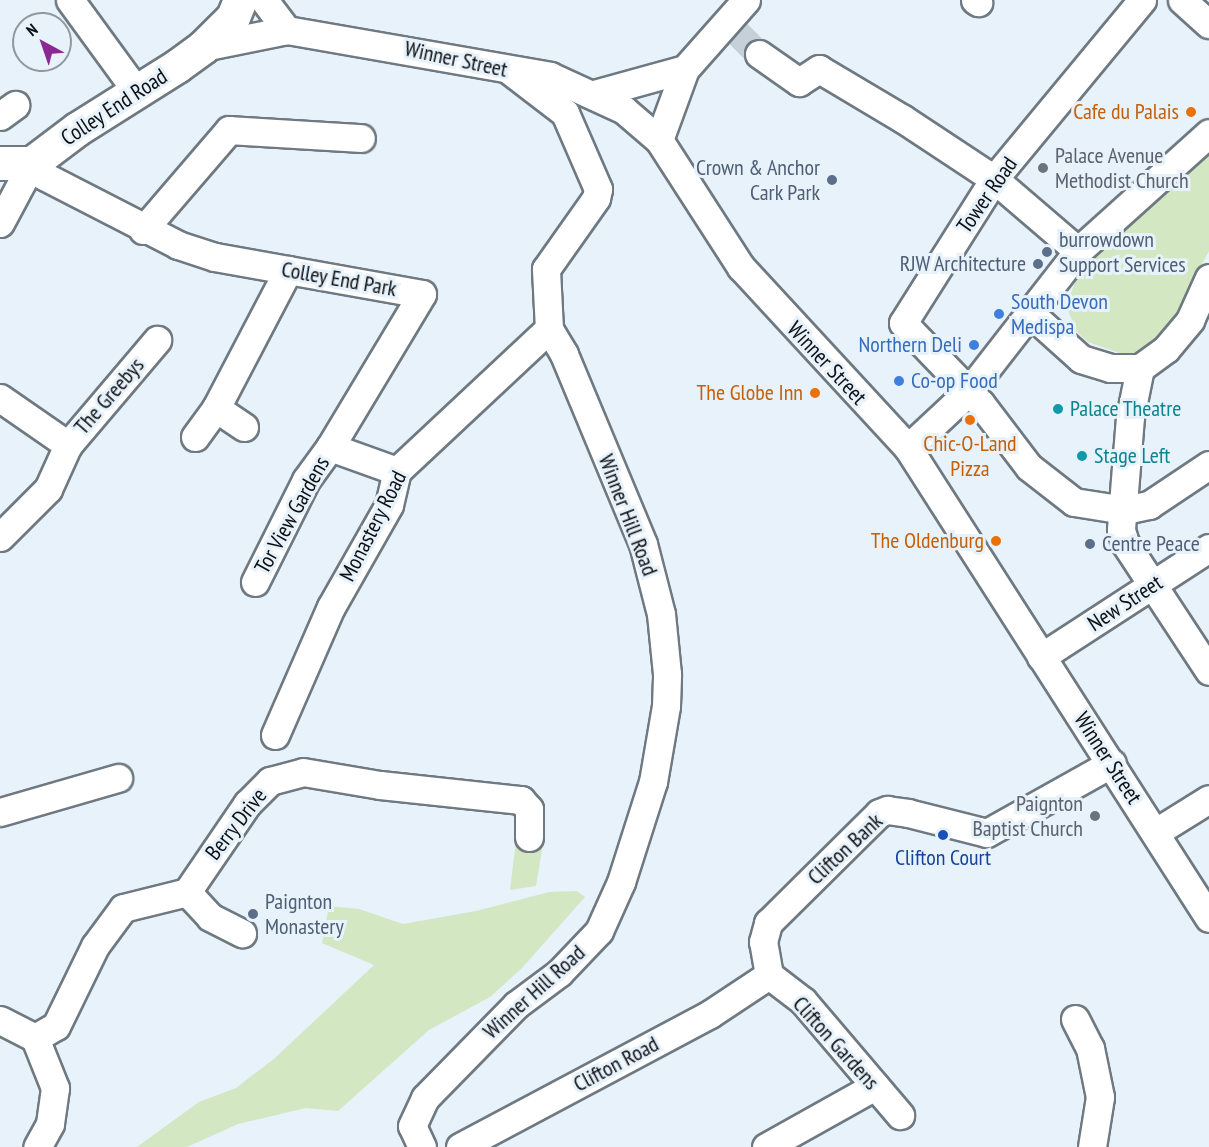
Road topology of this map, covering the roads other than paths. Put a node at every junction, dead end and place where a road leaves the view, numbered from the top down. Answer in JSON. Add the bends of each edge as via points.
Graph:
{"nodes":[{"id":1,"x":70,"y":0,"type":"edge"},
{"id":2,"x":240,"y":0,"type":"edge"},
{"id":3,"x":264,"y":0,"type":"edge"},
{"id":4,"x":746,"y":0,"type":"edge"},
{"id":5,"x":1142,"y":0,"type":"edge"},
{"id":6,"x":1182,"y":0,"type":"edge"},
{"id":7,"x":1209,"y":24,"type":"edge"},
{"id":8,"x":287,"y":30,"type":"junction"},
{"id":9,"x":203,"y":47,"type":"junction"},
{"id":10,"x":759,"y":54,"type":"tunnel mouth"},
{"id":11,"x":685,"y":69,"type":"junction"},
{"id":12,"x":509,"y":70,"type":"junction"},
{"id":13,"x":137,"y":92,"type":"junction"},
{"id":14,"x":594,"y":94,"type":"junction"},
{"id":15,"x":1209,"y":133,"type":"edge"},
{"id":16,"x":361,"y":138,"type":"dead end"},
{"id":17,"x":659,"y":140,"type":"junction"},
{"id":18,"x":0,"y":163,"type":"edge"},
{"id":19,"x":32,"y":163,"type":"junction"},
{"id":20,"x":994,"y":179,"type":"junction"},
{"id":21,"x":0,"y":223,"type":"edge"},
{"id":22,"x":143,"y":230,"type":"junction"},
{"id":23,"x":1077,"y":251,"type":"junction"},
{"id":24,"x":288,"y":270,"type":"junction"},
{"id":25,"x":1209,"y":278,"type":"edge"},
{"id":26,"x":1031,"y":314,"type":"junction"},
{"id":27,"x":1199,"y":326,"type":"edge"},
{"id":28,"x":549,"y":329,"type":"junction"},
{"id":29,"x":157,"y":340,"type":"dead end"},
{"id":30,"x":1140,"y":368,"type":"junction"},
{"id":31,"x":969,"y":391,"type":"junction"},
{"id":32,"x":0,"y":398,"type":"edge"},
{"id":33,"x":216,"y":408,"type":"junction"},
{"id":34,"x":244,"y":428,"type":"dead end"},
{"id":35,"x":195,"y":436,"type":"dead end"},
{"id":36,"x":68,"y":445,"type":"junction"},
{"id":37,"x":330,"y":447,"type":"junction"},
{"id":38,"x":908,"y":448,"type":"junction"},
{"id":39,"x":1209,"y":465,"type":"edge"},
{"id":40,"x":397,"y":471,"type":"junction"},
{"id":41,"x":1125,"y":510,"type":"junction"},
{"id":42,"x":0,"y":537,"type":"edge"},
{"id":43,"x":1209,"y":548,"type":"edge"},
{"id":44,"x":255,"y":582,"type":"dead end"},
{"id":45,"x":1152,"y":585,"type":"junction"},
{"id":46,"x":1041,"y":657,"type":"junction"},
{"id":47,"x":1209,"y":671,"type":"edge"},
{"id":48,"x":275,"y":735,"type":"dead end"},
{"id":49,"x":1112,"y":762,"type":"junction"},
{"id":50,"x":118,"y":778,"type":"dead end"},
{"id":51,"x":1209,"y":799,"type":"edge"},
{"id":52,"x":0,"y":812,"type":"edge"},
{"id":53,"x":1156,"y":832,"type":"junction"},
{"id":54,"x":529,"y":837,"type":"dead end"},
{"id":55,"x":186,"y":891,"type":"junction"},
{"id":56,"x":1209,"y":918,"type":"edge"},
{"id":57,"x":242,"y":933,"type":"dead end"},
{"id":58,"x":769,"y":975,"type":"junction"},
{"id":59,"x":1075,"y":1019,"type":"dead end"},
{"id":60,"x":0,"y":1020,"type":"edge"},
{"id":61,"x":34,"y":1038,"type":"junction"},
{"id":62,"x":874,"y":1086,"type":"junction"},
{"id":63,"x":900,"y":1115,"type":"dead end"},
{"id":64,"x":37,"y":1147,"type":"edge"},
{"id":65,"x":422,"y":1147,"type":"edge"},
{"id":66,"x":460,"y":1147,"type":"edge"},
{"id":67,"x":766,"y":1147,"type":"edge"},
{"id":68,"x":1092,"y":1147,"type":"edge"}],
"edges":[{"from":1,"to":13,"type":"street"},
{"from":2,"to":9,"type":"main road","name":"Colley End Road","via":[[233,17]]},
{"from":3,"to":8,"type":"street"},
{"from":4,"to":11,"type":"street","via":[[732,27]]},
{"from":5,"to":20,"type":"street","name":"Tower Road"},
{"from":6,"to":7,"type":"street"},
{"from":8,"to":9,"type":"street","name":"Winner Street"},
{"from":8,"to":12,"type":"street","name":"Winner Street","via":[[390,45]]},
{"from":9,"to":13,"type":"main road","name":"Colley End Road"},
{"from":10,"to":20,"type":"street","via":[[799,82],[819,69]]},
{"from":11,"to":14,"type":"street"},
{"from":11,"to":17,"type":"street"},
{"from":12,"to":14,"type":"street","name":"Winner Street","via":[[550,76]]},
{"from":12,"to":28,"type":"street","name":"Winner Hill Road","via":[[565,113],[598,189],[596,198],[550,259],[544,279]]},
{"from":13,"to":19,"type":"main road","name":"Colley End Road","via":[[76,129]]},
{"from":14,"to":17,"type":"street","name":"Winner Street","via":[[624,110]]},
{"from":15,"to":23,"type":"street"},
{"from":16,"to":22,"type":"street","via":[[229,130]]},
{"from":17,"to":38,"type":"street","name":"Winner Street","via":[[741,267]]},
{"from":18,"to":19,"type":"main road"},
{"from":19,"to":21,"type":"street","name":"Colley End Road"},
{"from":19,"to":22,"type":"street","name":"Colley End Park","via":[[44,176]]},
{"from":20,"to":23,"type":"street"},
{"from":20,"to":31,"type":"street","name":"Tower Road","via":[[903,323]]},
{"from":22,"to":24,"type":"street","name":"Colley End Park","via":[[215,256]]},
{"from":23,"to":26,"type":"street"},
{"from":24,"to":33,"type":"street"},
{"from":24,"to":37,"type":"street","name":"Colley End Park","via":[[422,294]]},
{"from":25,"to":27,"type":"street"},
{"from":26,"to":30,"type":"street","via":[[1081,358],[1110,368]]},
{"from":26,"to":31,"type":"street"},
{"from":27,"to":30,"type":"street"},
{"from":28,"to":40,"type":"street","name":"Monastery Road"},
{"from":28,"to":65,"type":"street","name":"Winner Hill Road","via":[[568,364],[644,544],[661,615],[667,674],[663,726],[638,834],[599,931],[559,973],[516,1005],[425,1098],[417,1108],[412,1126]]},
{"from":29,"to":36,"type":"street","name":"The Greebys"},
{"from":30,"to":41,"type":"street","via":[[1130,417]]},
{"from":31,"to":38,"type":"street"},
{"from":31,"to":41,"type":"street","via":[[1029,467],[1074,502]]},
{"from":32,"to":36,"type":"street","name":"The Greebys"},
{"from":33,"to":34,"type":"street"},
{"from":33,"to":35,"type":"street"},
{"from":36,"to":42,"type":"street","via":[[48,489]]},
{"from":37,"to":40,"type":"street"},
{"from":37,"to":44,"type":"street","name":"Tor View Gardens","via":[[306,480]]},
{"from":38,"to":46,"type":"street","name":"Winner Street"},
{"from":39,"to":41,"type":"street","via":[[1149,506]]},
{"from":40,"to":48,"type":"street","name":"Monastery Road","via":[[389,505],[331,607]]},
{"from":41,"to":45,"type":"street","via":[[1121,530],[1125,543]]},
{"from":43,"to":45,"type":"street","name":"New Street"},
{"from":45,"to":46,"type":"street","name":"New Street"},
{"from":45,"to":47,"type":"street"},
{"from":46,"to":49,"type":"street","name":"Winner Street"},
{"from":49,"to":53,"type":"street","name":"Winner Street"},
{"from":49,"to":58,"type":"street","name":"Clifton Bank","via":[[987,833],[908,813],[879,813],[768,923],[763,942]]},
{"from":50,"to":52,"type":"street"},
{"from":51,"to":53,"type":"street"},
{"from":53,"to":56,"type":"street","name":"Winner Street"},
{"from":54,"to":55,"type":"street","name":"Berry Drive","via":[[529,809],[521,800],[380,785],[303,772],[270,781],[259,791]]},
{"from":55,"to":57,"type":"street","via":[[210,917]]},
{"from":55,"to":61,"type":"street","via":[[123,908],[95,946],[56,1026]]},
{"from":58,"to":62,"type":"street","name":"Clifton Gardens","via":[[803,1001]]},
{"from":58,"to":66,"type":"street","name":"Clifton Road","via":[[710,1014]]},
{"from":59,"to":68,"type":"street","via":[[1090,1048],[1100,1097]]},
{"from":60,"to":61,"type":"street"},
{"from":61,"to":64,"type":"street","via":[[55,1088],[50,1124]]},
{"from":62,"to":63,"type":"street","name":"Clifton Gardens"},
{"from":62,"to":67,"type":"street"}]}
